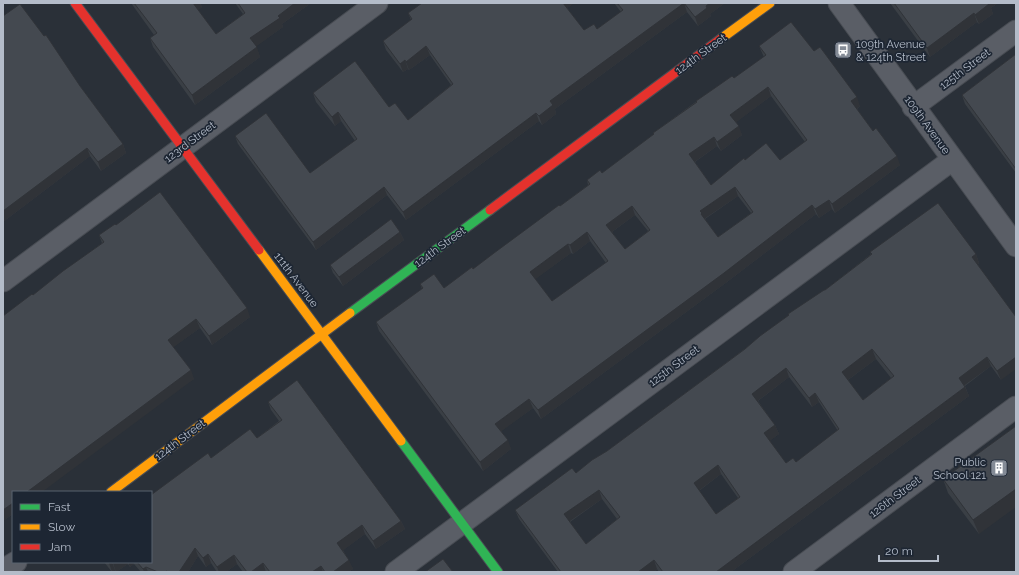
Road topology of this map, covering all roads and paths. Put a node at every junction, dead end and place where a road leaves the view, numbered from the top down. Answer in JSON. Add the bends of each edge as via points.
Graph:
{"nodes":[{"id":1,"x":75,"y":3,"type":"edge"},
{"id":2,"x":377,"y":3,"type":"edge"},
{"id":3,"x":770,"y":3,"type":"edge"},
{"id":4,"x":839,"y":3,"type":"edge"},
{"id":5,"x":1016,"y":31,"type":"edge"},
{"id":6,"x":913,"y":107,"type":"junction"},
{"id":7,"x":182,"y":148,"type":"junction"},
{"id":8,"x":952,"y":160,"type":"junction"},
{"id":9,"x":1016,"y":246,"type":"edge"},
{"id":10,"x":3,"y":281,"type":"edge"},
{"id":11,"x":321,"y":334,"type":"junction"},
{"id":12,"x":1016,"y":407,"type":"edge"},
{"id":13,"x":111,"y":491,"type":"edge"},
{"id":14,"x":462,"y":523,"type":"junction"},
{"id":15,"x":14,"y":563,"type":"edge"},
{"id":16,"x":3,"y":570,"type":"edge"},
{"id":17,"x":396,"y":572,"type":"edge"},
{"id":18,"x":498,"y":572,"type":"edge"},
{"id":19,"x":794,"y":572,"type":"edge"}],
"edges":[{"from":1,"to":7,"type":"street","name":"111th Avenue"},
{"from":2,"to":7,"type":"street","name":"123rd Street"},
{"from":3,"to":11,"type":"street","name":"124th Street"},
{"from":4,"to":6,"type":"street","name":"109th Avenue"},
{"from":5,"to":6,"type":"street","name":"125th Street"},
{"from":6,"to":8,"type":"street","name":"109th Avenue"},
{"from":7,"to":10,"type":"street","name":"123rd Street"},
{"from":7,"to":11,"type":"street","name":"111th Avenue"},
{"from":8,"to":9,"type":"street","name":"109th Avenue"},
{"from":8,"to":14,"type":"street","name":"125th Street"},
{"from":11,"to":13,"type":"street","name":"124th Street"},
{"from":11,"to":14,"type":"street","name":"111th Avenue"},
{"from":12,"to":19,"type":"street","name":"126th Street"},
{"from":14,"to":17,"type":"street","name":"125th Street"},
{"from":14,"to":18,"type":"street","name":"111th Avenue"},
{"from":15,"to":16,"type":"street"}]}
